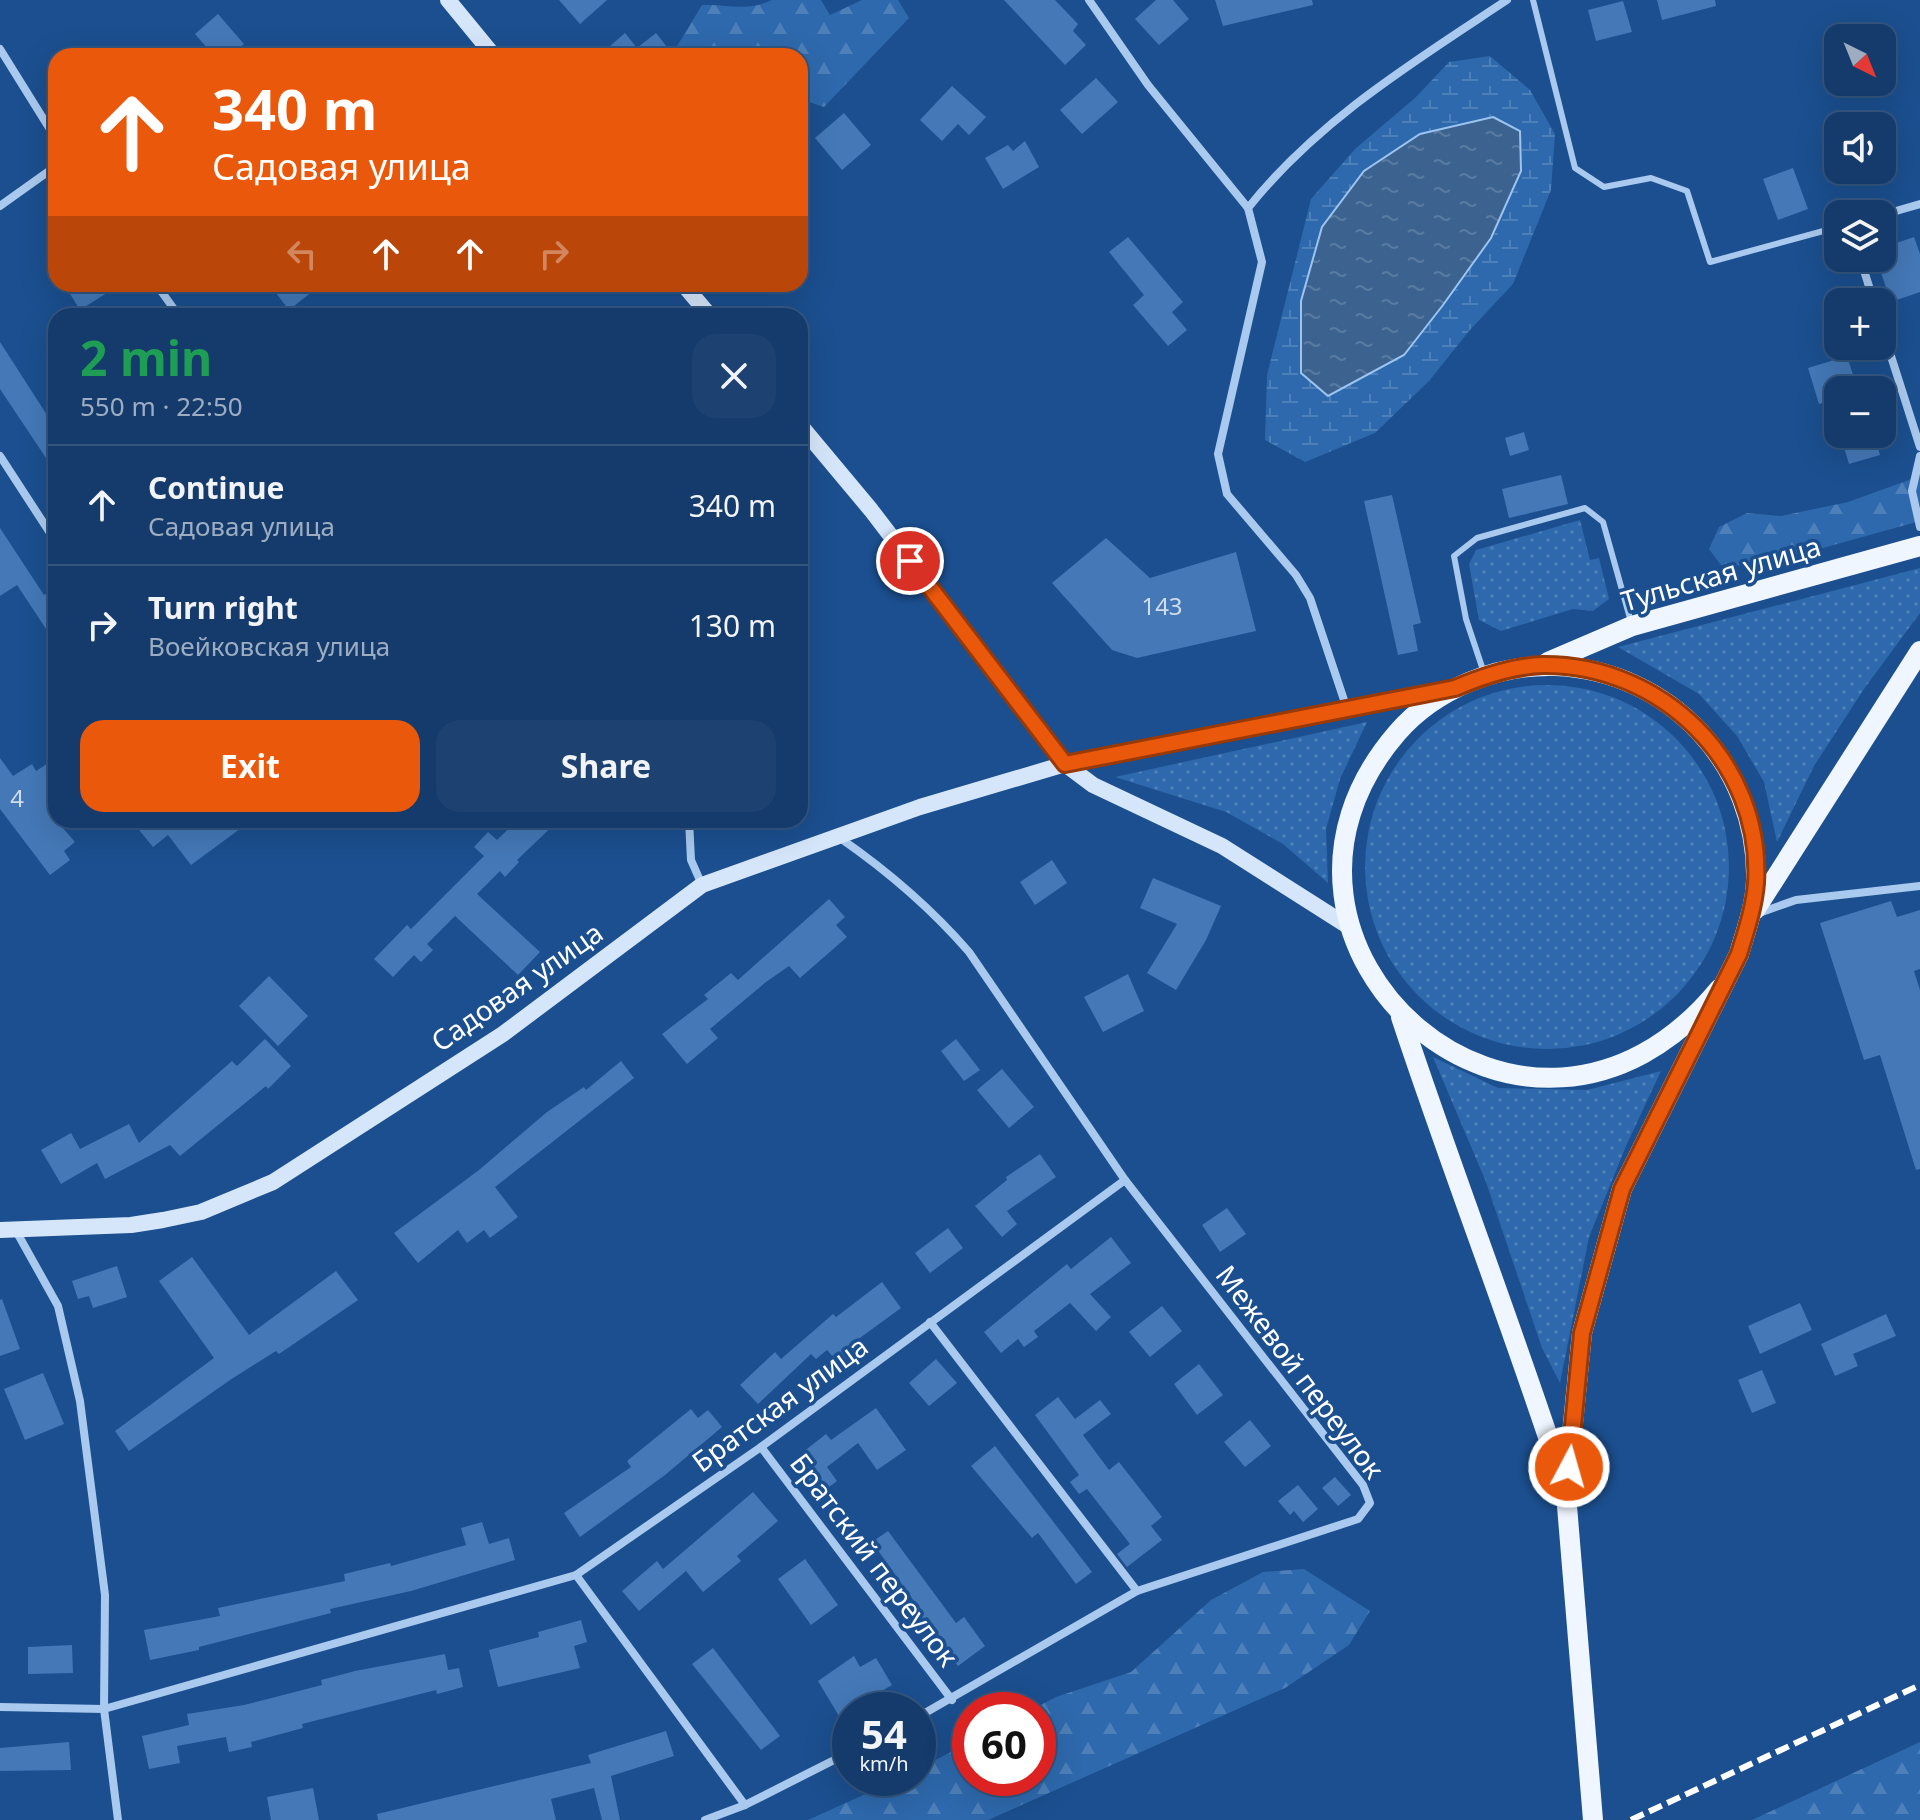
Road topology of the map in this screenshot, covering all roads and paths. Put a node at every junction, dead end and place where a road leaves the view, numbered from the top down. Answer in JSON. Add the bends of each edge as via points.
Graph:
{"nodes":[{"id":1,"x":448,"y":0,"type":"edge"},
{"id":2,"x":1089,"y":0,"type":"edge"},
{"id":3,"x":1507,"y":0,"type":"edge"},
{"id":4,"x":1533,"y":0,"type":"edge"},
{"id":5,"x":487,"y":48,"type":"edge"},
{"id":6,"x":0,"y":49,"type":"edge"},
{"id":7,"x":48,"y":126,"type":"edge"},
{"id":8,"x":48,"y":172,"type":"edge"},
{"id":9,"x":1920,"y":204,"type":"edge"},
{"id":10,"x":0,"y":206,"type":"edge"},
{"id":11,"x":1248,"y":208,"type":"junction"},
{"id":12,"x":1896,"y":211,"type":"edge"},
{"id":13,"x":1824,"y":231,"type":"edge"},
{"id":14,"x":690,"y":292,"type":"edge"},
{"id":15,"x":703,"y":308,"type":"edge"},
{"id":16,"x":1892,"y":360,"type":"edge"},
{"id":17,"x":808,"y":435,"type":"edge"},
{"id":18,"x":1920,"y":447,"type":"edge"},
{"id":19,"x":0,"y":456,"type":"edge"},
{"id":20,"x":1920,"y":456,"type":"edge"},
{"id":21,"x":1920,"y":527,"type":"edge"},
{"id":22,"x":48,"y":530,"type":"edge"},
{"id":23,"x":1920,"y":546,"type":"edge"},
{"id":24,"x":1632,"y":626,"type":"junction"},
{"id":25,"x":1920,"y":651,"type":"edge"},
{"id":26,"x":1540,"y":665,"type":"junction"},
{"id":27,"x":1485,"y":676,"type":"junction"},
{"id":28,"x":1455,"y":688,"type":"junction"},
{"id":29,"x":1347,"y":709,"type":"junction"},
{"id":30,"x":1065,"y":764,"type":"junction"},
{"id":31,"x":689,"y":828,"type":"edge"},
{"id":32,"x":840,"y":838,"type":"junction"},
{"id":33,"x":702,"y":885,"type":"junction"},
{"id":34,"x":1920,"y":886,"type":"edge"},
{"id":35,"x":1751,"y":916,"type":"junction"},
{"id":36,"x":1351,"y":928,"type":"junction"},
{"id":37,"x":1719,"y":989,"type":"junction"},
{"id":38,"x":1400,"y":1013,"type":"junction"},
{"id":39,"x":1125,"y":1180,"type":"junction"},
{"id":40,"x":7,"y":1229,"type":"edge"},
{"id":41,"x":930,"y":1322,"type":"junction"},
{"id":42,"x":761,"y":1447,"type":"junction"},
{"id":43,"x":1566,"y":1494,"type":"junction"},
{"id":44,"x":576,"y":1575,"type":"junction"},
{"id":45,"x":1137,"y":1591,"type":"junction"},
{"id":46,"x":966,"y":1692,"type":"edge"},
{"id":47,"x":952,"y":1700,"type":"joint"},
{"id":48,"x":0,"y":1707,"type":"edge"},
{"id":49,"x":936,"y":1708,"type":"edge"},
{"id":50,"x":104,"y":1709,"type":"junction"},
{"id":51,"x":832,"y":1761,"type":"edge"},
{"id":52,"x":745,"y":1805,"type":"junction"},
{"id":53,"x":118,"y":1820,"type":"edge"},
{"id":54,"x":705,"y":1820,"type":"edge"},
{"id":55,"x":1593,"y":1820,"type":"edge"}],
"edges":[{"from":1,"to":5,"type":"main road"},
{"from":2,"to":11,"type":"street","via":[[1148,85]]},
{"from":3,"to":11,"type":"street","via":[[1365,94]]},
{"from":4,"to":13,"type":"lane","via":[[1575,168],[1604,187],[1651,178],[1687,191],[1710,262]]},
{"from":6,"to":7,"type":"street"},
{"from":8,"to":10,"type":"street"},
{"from":9,"to":12,"type":"street"},
{"from":11,"to":29,"type":"street","via":[[1262,262],[1218,454],[1227,494],[1310,598]]},
{"from":14,"to":15,"type":"main road"},
{"from":16,"to":18,"type":"street"},
{"from":17,"to":30,"type":"main road"},
{"from":19,"to":22,"type":"street"},
{"from":20,"to":21,"type":"street","via":[[1912,491]]},
{"from":23,"to":24,"type":"main road","name":"Тульская улица"},
{"from":24,"to":26,"type":"main road","name":"Тульская улица"},
{"from":24,"to":27,"type":"lane","via":[[1603,522],[1585,508],[1477,538],[1454,556],[1466,619]]},
{"from":25,"to":35,"type":"main road"},
{"from":26,"to":27,"type":"main road"},
{"from":26,"to":35,"type":"main road","via":[[1597,671],[1641,686],[1670,704],[1718,752],[1748,814],[1755,871]]},
{"from":27,"to":28,"type":"main road"},
{"from":28,"to":29,"type":"main road","name":"Садовая улица"},
{"from":28,"to":36,"type":"main road","via":[[1404,725],[1360,790],[1346,834],[1343,866]]},
{"from":29,"to":30,"type":"main road","name":"Садовая улица"},
{"from":30,"to":32,"type":"main road","name":"Садовая улица","via":[[920,807]]},
{"from":30,"to":36,"type":"main road","via":[[1093,785],[1222,846]]},
{"from":31,"to":33,"type":"street","via":[[691,860]]},
{"from":32,"to":33,"type":"main road","name":"Садовая улица"},
{"from":32,"to":39,"type":"street","via":[[892,874],[959,941]]},
{"from":33,"to":40,"type":"main road","name":"Садовая улица","via":[[503,1034],[273,1182],[201,1212],[163,1220]]},
{"from":34,"to":35,"type":"street","via":[[1796,900]]},
{"from":35,"to":37,"type":"main road","via":[[1739,954]]},
{"from":36,"to":38,"type":"main road","via":[[1368,966]]},
{"from":37,"to":38,"type":"main road","via":[[1700,1013],[1652,1051],[1594,1073],[1564,1078],[1518,1075],[1473,1064],[1426,1038]]},
{"from":37,"to":43,"type":"main road","via":[[1622,1189],[1582,1333]]},
{"from":38,"to":43,"type":"main road"},
{"from":39,"to":41,"type":"street","name":"Братская улица"},
{"from":39,"to":45,"type":"street","name":"Межевой переулок","via":[[1363,1485],[1370,1503],[1358,1519]]},
{"from":40,"to":50,"type":"street","via":[[58,1306],[80,1401],[105,1595]]},
{"from":41,"to":42,"type":"street","name":"Братская улица"},
{"from":41,"to":45,"type":"street"},
{"from":42,"to":44,"type":"street","name":"Братская улица"},
{"from":42,"to":47,"type":"street","name":"Братский переулок"},
{"from":43,"to":55,"type":"main road"},
{"from":44,"to":50,"type":"street","name":"Братская улица"},
{"from":44,"to":52,"type":"street"},
{"from":45,"to":46,"type":"street"},
{"from":47,"to":49,"type":"street"},
{"from":48,"to":50,"type":"street","name":"Братская улица"},
{"from":50,"to":53,"type":"street"},
{"from":51,"to":52,"type":"street"},
{"from":52,"to":54,"type":"street"}]}
